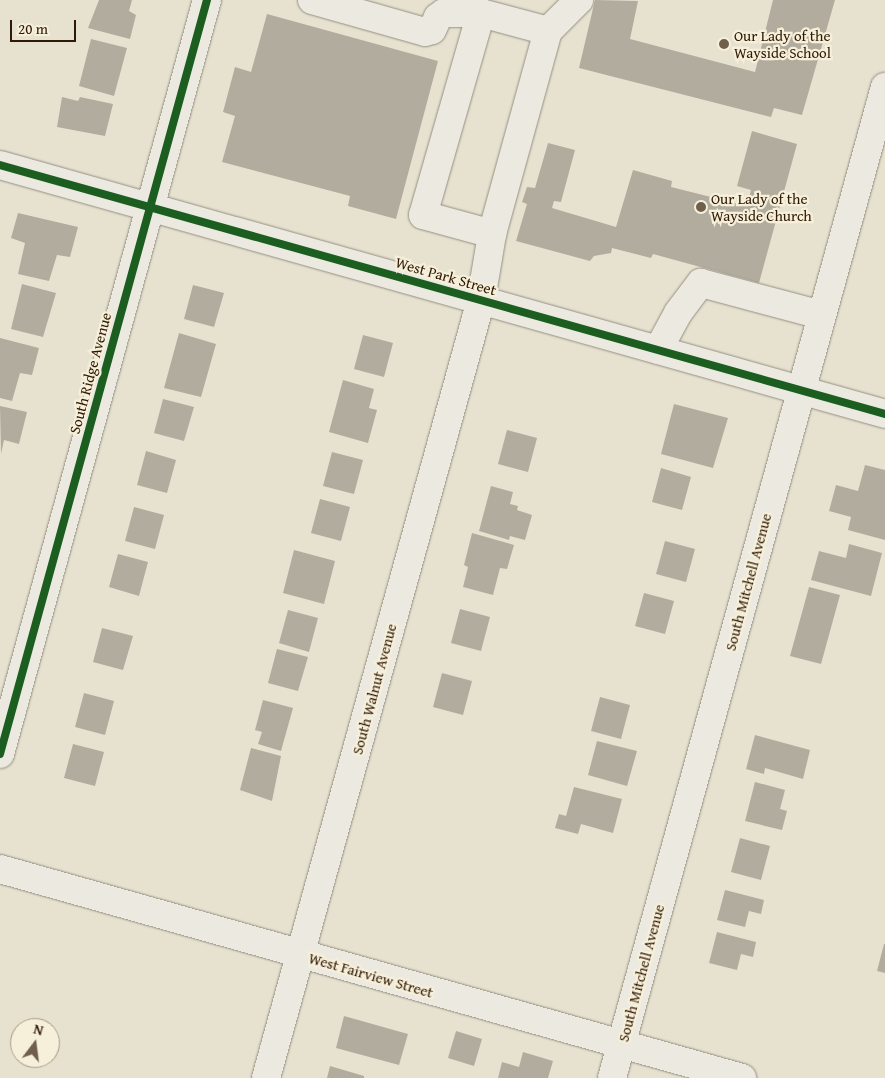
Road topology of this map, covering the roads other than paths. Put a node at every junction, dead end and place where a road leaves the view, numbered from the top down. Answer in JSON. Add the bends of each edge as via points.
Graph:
{"nodes":[{"id":1,"x":207,"y":0,"type":"edge"},
{"id":2,"x":312,"y":0,"type":"edge"},
{"id":3,"x":579,"y":0,"type":"edge"},
{"id":4,"x":481,"y":13,"type":"junction"},
{"id":5,"x":548,"y":31,"type":"junction"},
{"id":6,"x":885,"y":87,"type":"edge"},
{"id":7,"x":0,"y":165,"type":"edge"},
{"id":8,"x":150,"y":207,"type":"junction"},
{"id":9,"x":492,"y":234,"type":"junction"},
{"id":10,"x":481,"y":300,"type":"junction"},
{"id":11,"x":821,"y":315,"type":"junction"},
{"id":12,"x":658,"y":350,"type":"junction"},
{"id":13,"x":800,"y":390,"type":"junction"},
{"id":14,"x":885,"y":414,"type":"edge"},
{"id":15,"x":0,"y":754,"type":"edge"},
{"id":16,"x":0,"y":869,"type":"edge"},
{"id":17,"x":301,"y":955,"type":"junction"},
{"id":18,"x":621,"y":1045,"type":"junction"},
{"id":19,"x":266,"y":1078,"type":"edge"},
{"id":20,"x":612,"y":1078,"type":"edge"},
{"id":21,"x":742,"y":1078,"type":"edge"}],
"edges":[{"from":1,"to":8,"type":"street","name":"South Ridge Avenue"},
{"from":2,"to":4,"type":"street","via":[[425,32],[432,30],[438,17],[444,13]]},
{"from":3,"to":5,"type":"street"},
{"from":4,"to":5,"type":"street"},
{"from":4,"to":9,"type":"street","via":[[423,215]]},
{"from":5,"to":9,"type":"street","name":"South Walnut Avenue"},
{"from":6,"to":11,"type":"street","name":"South Mitchell Avenue"},
{"from":7,"to":8,"type":"street","name":"West Park Street"},
{"from":8,"to":10,"type":"street","name":"West Park Street"},
{"from":8,"to":15,"type":"street","name":"South Ridge Avenue"},
{"from":9,"to":10,"type":"street","name":"South Walnut Avenue"},
{"from":10,"to":12,"type":"street","name":"West Park Street"},
{"from":10,"to":17,"type":"street","name":"South Walnut Avenue"},
{"from":11,"to":12,"type":"street","via":[[700,283],[678,313]]},
{"from":11,"to":13,"type":"street","name":"South Mitchell Avenue"},
{"from":12,"to":13,"type":"street","name":"West Park Street"},
{"from":13,"to":14,"type":"street","name":"West Park Street"},
{"from":13,"to":18,"type":"street","name":"South Mitchell Avenue"},
{"from":16,"to":17,"type":"street","name":"West Fairview Street"},
{"from":17,"to":18,"type":"street","name":"West Fairview Street"},
{"from":17,"to":19,"type":"street","name":"South Walnut Avenue"},
{"from":18,"to":20,"type":"street","name":"South Mitchell Avenue"},
{"from":18,"to":21,"type":"street","name":"West Fairview Street"}]}
